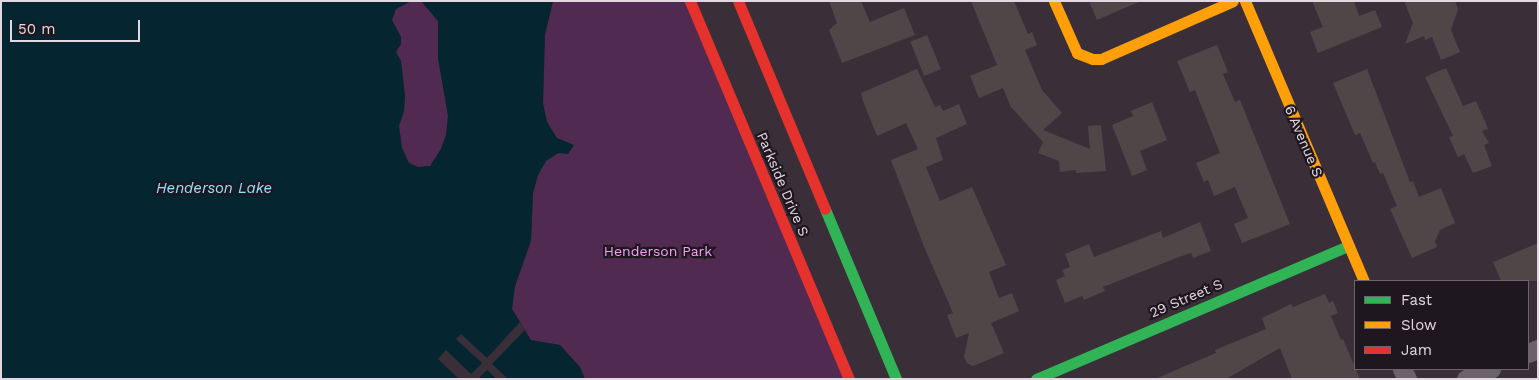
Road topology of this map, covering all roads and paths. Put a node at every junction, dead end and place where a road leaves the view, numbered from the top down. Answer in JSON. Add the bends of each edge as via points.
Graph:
{"nodes":[{"id":1,"x":690,"y":1,"type":"edge"},
{"id":2,"x":738,"y":1,"type":"edge"},
{"id":3,"x":1054,"y":1,"type":"edge"},
{"id":4,"x":1233,"y":1,"type":"edge"},
{"id":5,"x":1245,"y":1,"type":"edge"},
{"id":6,"x":1348,"y":246,"type":"junction"},
{"id":7,"x":1364,"y":280,"type":"edge"},
{"id":8,"x":1488,"y":370,"type":"edge"},
{"id":9,"x":849,"y":379,"type":"edge"},
{"id":10,"x":896,"y":379,"type":"edge"},
{"id":11,"x":1036,"y":379,"type":"edge"},
{"id":12,"x":1466,"y":379,"type":"edge"}],
"edges":[{"from":1,"to":9,"type":"street","name":"Parkside Drive S"},
{"from":2,"to":10,"type":"street","name":"Parkside Drive S"},
{"from":3,"to":4,"type":"street","via":[[1071,43],[1078,52],[1085,57],[1101,58]]},
{"from":5,"to":6,"type":"street","name":"6 Avenue S"},
{"from":6,"to":7,"type":"street","name":"6 Avenue S"},
{"from":6,"to":11,"type":"street","name":"29 Street S"},
{"from":8,"to":12,"type":"street"}]}
